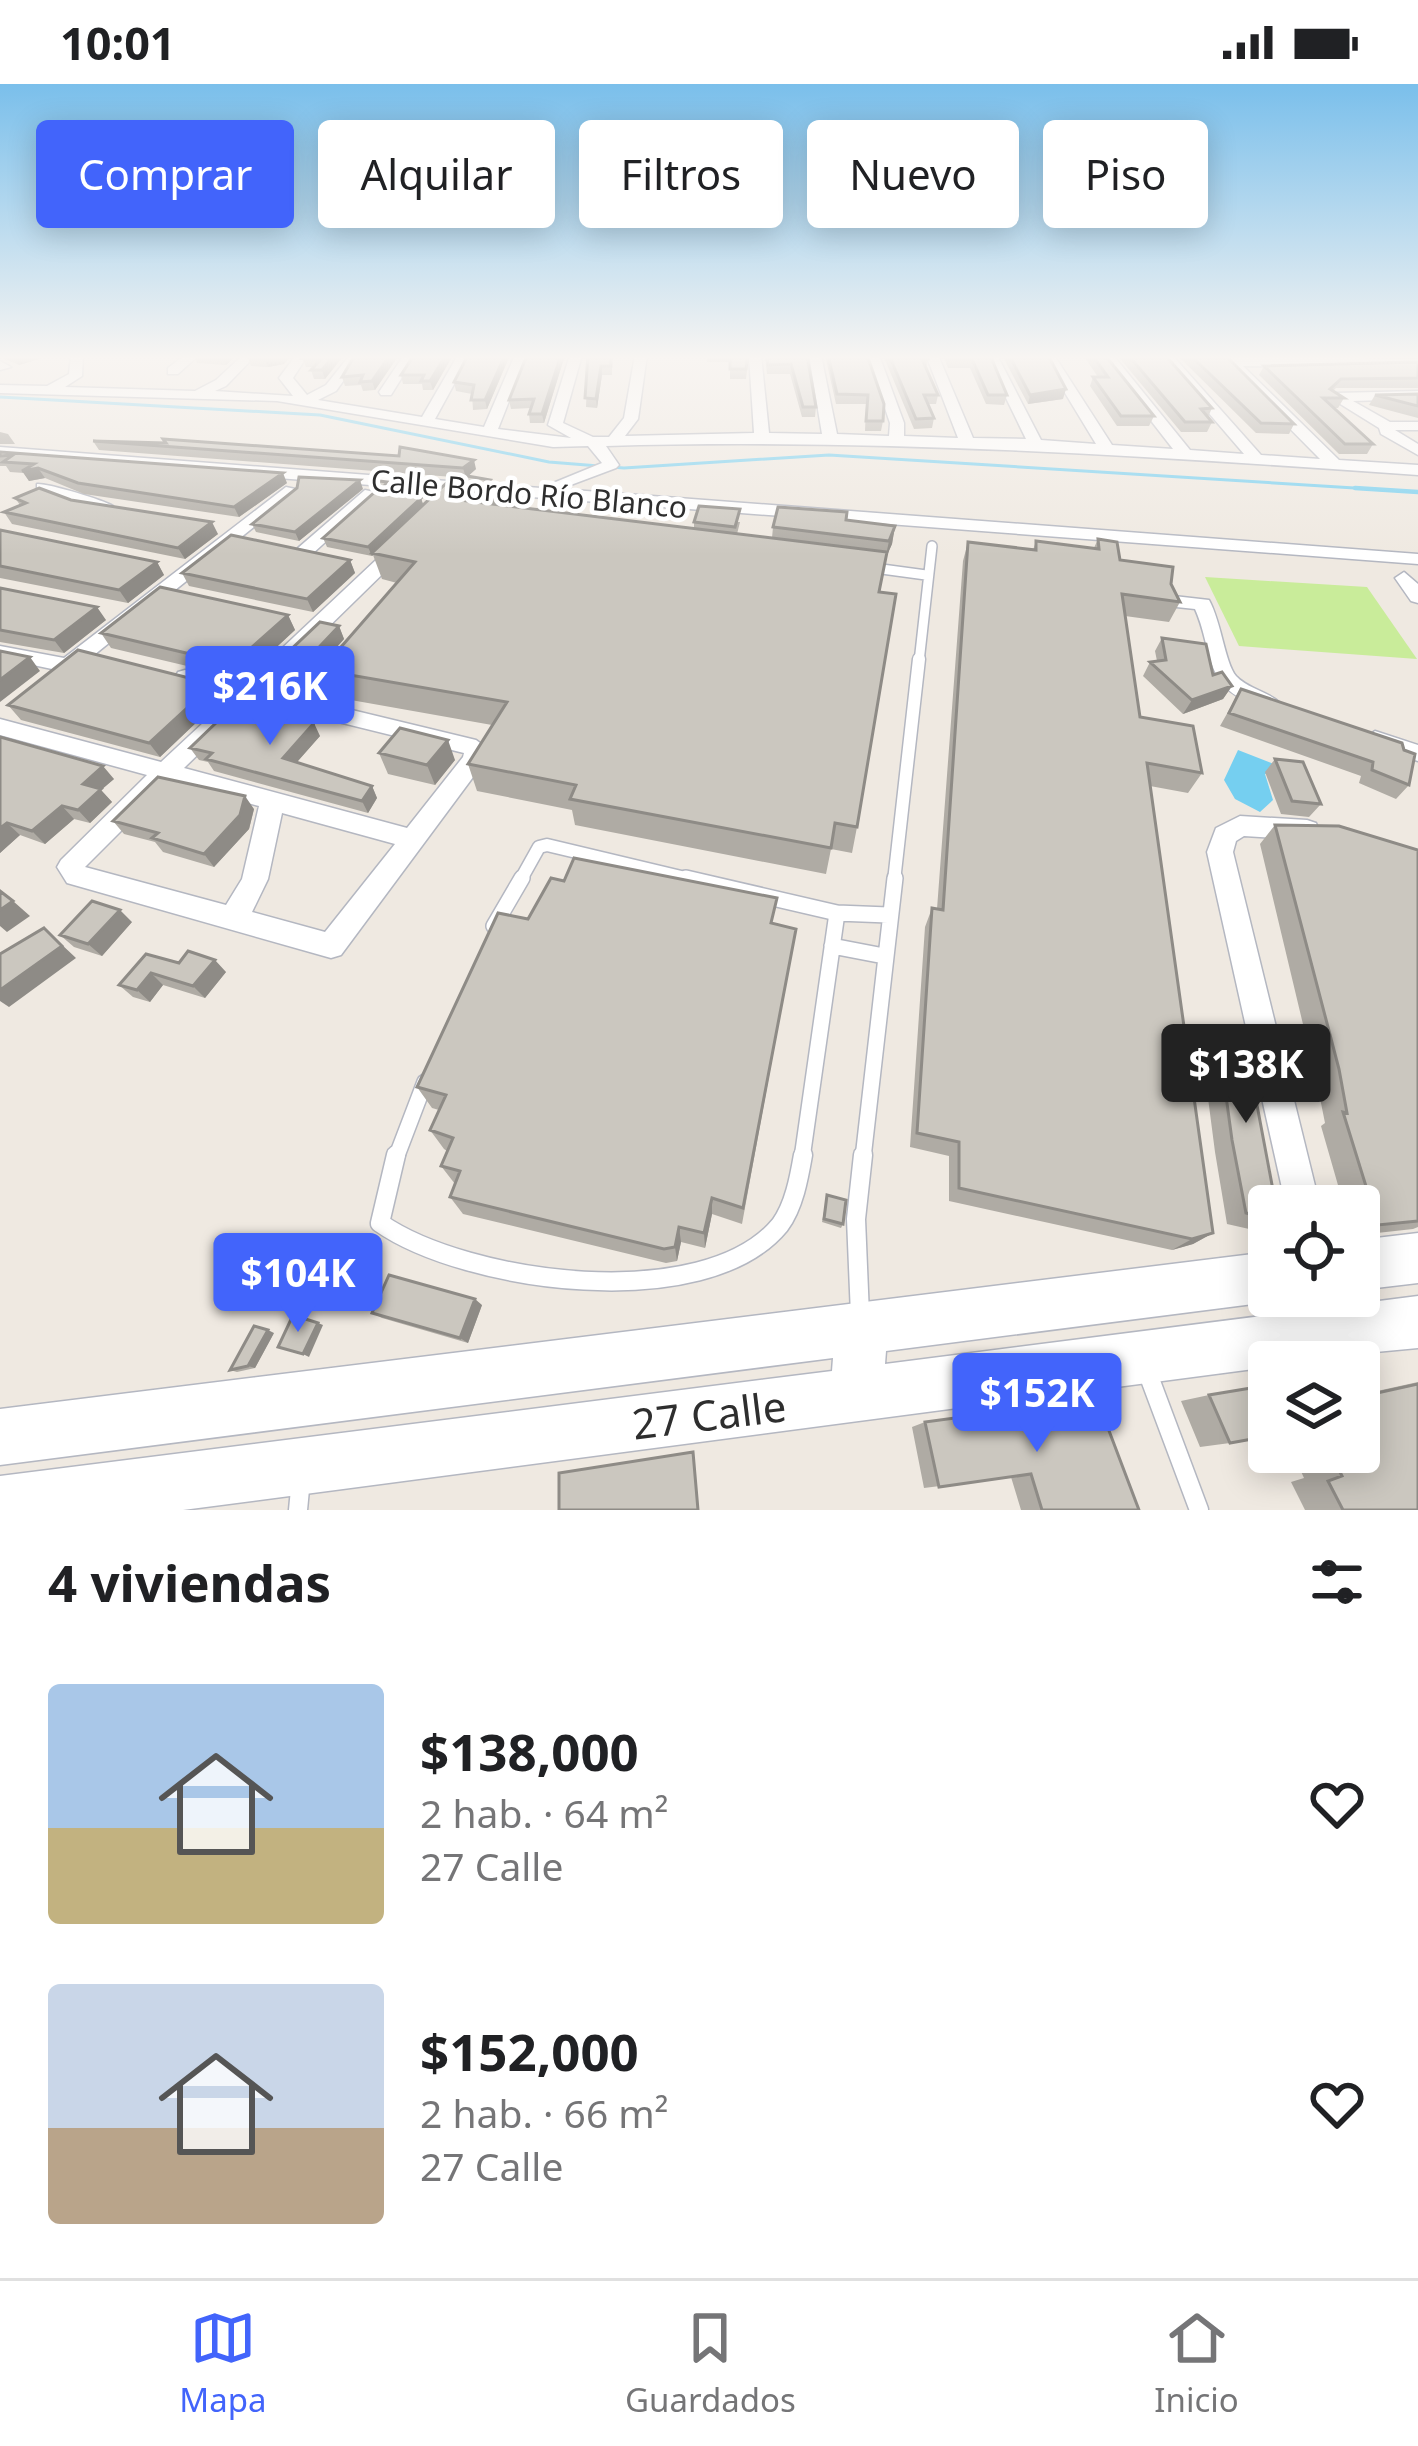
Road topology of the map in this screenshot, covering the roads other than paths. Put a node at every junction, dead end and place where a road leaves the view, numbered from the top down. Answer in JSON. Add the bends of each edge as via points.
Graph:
{"nodes":[{"id":1,"x":432,"y":422,"type":"edge"},
{"id":2,"x":493,"y":422,"type":"edge"},
{"id":3,"x":556,"y":422,"type":"edge"},
{"id":4,"x":629,"y":422,"type":"edge"},
{"id":5,"x":760,"y":422,"type":"edge"},
{"id":6,"x":827,"y":422,"type":"edge"},
{"id":7,"x":896,"y":422,"type":"edge"},
{"id":8,"x":959,"y":422,"type":"edge"},
{"id":9,"x":1025,"y":422,"type":"edge"},
{"id":10,"x":1090,"y":422,"type":"edge"},
{"id":11,"x":1159,"y":422,"type":"edge"},
{"id":12,"x":1225,"y":422,"type":"edge"},
{"id":13,"x":1292,"y":422,"type":"edge"},
{"id":14,"x":1379,"y":422,"type":"edge"},
{"id":15,"x":1387,"y":426,"type":"junction"},
{"id":16,"x":1413,"y":426,"type":"edge"},
{"id":17,"x":490,"y":430,"type":"junction"},
{"id":18,"x":762,"y":437,"type":"junction"},
{"id":19,"x":830,"y":438,"type":"junction"},
{"id":20,"x":615,"y":439,"type":"junction"},
{"id":21,"x":583,"y":440,"type":"junction"},
{"id":22,"x":896,"y":441,"type":"junction"},
{"id":23,"x":967,"y":442,"type":"junction"},
{"id":24,"x":1036,"y":444,"type":"junction"},
{"id":25,"x":1106,"y":447,"type":"junction"},
{"id":26,"x":1250,"y":450,"type":"junction"},
{"id":27,"x":1418,"y":450,"type":"edge"},
{"id":28,"x":0,"y":452,"type":"edge"},
{"id":29,"x":1183,"y":452,"type":"junction"},
{"id":30,"x":110,"y":458,"type":"junction"},
{"id":31,"x":1334,"y":464,"type":"junction"},
{"id":32,"x":1418,"y":470,"type":"edge"},
{"id":33,"x":43,"y":487,"type":"edge"},
{"id":34,"x":292,"y":490,"type":"junction"},
{"id":35,"x":493,"y":490,"type":"junction"},
{"id":36,"x":371,"y":494,"type":"junction"},
{"id":37,"x":126,"y":509,"type":"edge"},
{"id":38,"x":437,"y":511,"type":"junction"},
{"id":39,"x":232,"y":530,"type":"junction"},
{"id":40,"x":932,"y":545,"type":"dead end"},
{"id":41,"x":1418,"y":559,"type":"edge"},
{"id":42,"x":166,"y":565,"type":"dead end"},
{"id":43,"x":855,"y":566,"type":"edge"},
{"id":44,"x":189,"y":570,"type":"junction"},
{"id":45,"x":926,"y":574,"type":"junction"},
{"id":46,"x":1404,"y":578,"type":"dead end"},
{"id":47,"x":163,"y":590,"type":"junction"},
{"id":48,"x":186,"y":595,"type":"edge"},
{"id":49,"x":1418,"y":597,"type":"edge"},
{"id":50,"x":110,"y":610,"type":"dead end"},
{"id":51,"x":133,"y":615,"type":"junction"},
{"id":52,"x":1210,"y":617,"type":"dead end"},
{"id":53,"x":0,"y":652,"type":"edge"},
{"id":54,"x":167,"y":673,"type":"edge"},
{"id":55,"x":250,"y":693,"type":"junction"},
{"id":56,"x":1294,"y":711,"type":"edge"},
{"id":57,"x":6,"y":717,"type":"edge"},
{"id":58,"x":1356,"y":732,"type":"edge"},
{"id":59,"x":1418,"y":754,"type":"edge"},
{"id":60,"x":165,"y":775,"type":"junction"},
{"id":61,"x":272,"y":803,"type":"junction"},
{"id":62,"x":1329,"y":834,"type":"edge"},
{"id":63,"x":413,"y":838,"type":"junction"},
{"id":64,"x":837,"y":913,"type":"junction"},
{"id":65,"x":888,"y":915,"type":"junction"},
{"id":66,"x":231,"y":919,"type":"junction"},
{"id":67,"x":832,"y":946,"type":"junction"},
{"id":68,"x":483,"y":951,"type":"edge"},
{"id":69,"x":884,"y":956,"type":"junction"},
{"id":70,"x":429,"y":1074,"type":"edge"},
{"id":71,"x":1298,"y":1185,"type":"edge"},
{"id":72,"x":1418,"y":1258,"type":"edge"},
{"id":73,"x":1380,"y":1263,"type":"edge"},
{"id":74,"x":1248,"y":1280,"type":"edge"},
{"id":75,"x":1418,"y":1322,"type":"edge"},
{"id":76,"x":861,"y":1328,"type":"junction"},
{"id":77,"x":1143,"y":1359,"type":"junction"},
{"id":78,"x":857,"y":1395,"type":"junction"},
{"id":79,"x":0,"y":1437,"type":"edge"},
{"id":80,"x":300,"y":1488,"type":"edge"},
{"id":81,"x":0,"y":1505,"type":"edge"},
{"id":82,"x":1199,"y":1510,"type":"edge"}],
"edges":[{"from":1,"to":17,"type":"street"},
{"from":2,"to":17,"type":"street"},
{"from":3,"to":21,"type":"street"},
{"from":4,"to":20,"type":"street"},
{"from":5,"to":18,"type":"street"},
{"from":6,"to":19,"type":"street"},
{"from":7,"to":22,"type":"street"},
{"from":8,"to":23,"type":"street"},
{"from":9,"to":24,"type":"street"},
{"from":10,"to":25,"type":"street"},
{"from":11,"to":29,"type":"street"},
{"from":12,"to":26,"type":"street"},
{"from":13,"to":31,"type":"street"},
{"from":14,"to":15,"type":"street"},
{"from":15,"to":16,"type":"street"},
{"from":15,"to":27,"type":"street"},
{"from":17,"to":21,"type":"street","via":[[535,442]]},
{"from":18,"to":19,"type":"street"},
{"from":18,"to":20,"type":"street"},
{"from":19,"to":22,"type":"street"},
{"from":20,"to":21,"type":"street"},
{"from":21,"to":35,"type":"street","via":[[606,452],[611,465],[560,486]]},
{"from":22,"to":23,"type":"street"},
{"from":23,"to":24,"type":"street"},
{"from":24,"to":25,"type":"street"},
{"from":25,"to":29,"type":"street"},
{"from":26,"to":29,"type":"street"},
{"from":26,"to":31,"type":"street"},
{"from":28,"to":30,"type":"street","name":"Calle Bordo Río Blanco"},
{"from":30,"to":34,"type":"street","via":[[168,479]]},
{"from":30,"to":35,"type":"street","name":"Calle Bordo Río Blanco"},
{"from":31,"to":32,"type":"street"},
{"from":33,"to":37,"type":"street"},
{"from":34,"to":36,"type":"street"},
{"from":34,"to":39,"type":"street"},
{"from":35,"to":38,"type":"street"},
{"from":35,"to":41,"type":"street","name":"Calle Bordo Río Blanco"},
{"from":36,"to":38,"type":"street"},
{"from":36,"to":39,"type":"street","via":[[295,550]]},
{"from":38,"to":55,"type":"street","via":[[310,622]]},
{"from":39,"to":44,"type":"street"},
{"from":40,"to":45,"type":"lane"},
{"from":42,"to":44,"type":"street"},
{"from":43,"to":45,"type":"lane"},
{"from":44,"to":47,"type":"street"},
{"from":45,"to":65,"type":"lane"},
{"from":46,"to":49,"type":"street"},
{"from":47,"to":48,"type":"street"},
{"from":47,"to":51,"type":"street"},
{"from":50,"to":51,"type":"street"},
{"from":51,"to":53,"type":"street","via":[[77,664]]},
{"from":52,"to":56,"type":"street","via":[[1217,665],[1233,690]]},
{"from":54,"to":55,"type":"street"},
{"from":55,"to":60,"type":"street"},
{"from":55,"to":63,"type":"street","via":[[476,748]]},
{"from":57,"to":60,"type":"street"},
{"from":58,"to":59,"type":"street"},
{"from":60,"to":61,"type":"street"},
{"from":60,"to":66,"type":"street","via":[[70,867]]},
{"from":61,"to":63,"type":"street"},
{"from":61,"to":66,"type":"street","via":[[261,865]]},
{"from":62,"to":71,"type":"street","via":[[1240,826],[1225,835],[1220,852]]},
{"from":63,"to":66,"type":"street","via":[[332,946]]},
{"from":64,"to":65,"type":"lane"},
{"from":64,"to":67,"type":"lane"},
{"from":64,"to":68,"type":"lane","via":[[543,845]]},
{"from":65,"to":69,"type":"lane"},
{"from":67,"to":69,"type":"lane"},
{"from":67,"to":70,"type":"lane","via":[[786,1217],[742,1262],[680,1278],[602,1282],[445,1258],[394,1235],[380,1223],[383,1197]]},
{"from":69,"to":76,"type":"lane","via":[[856,1219]]},
{"from":72,"to":73,"type":"street"},
{"from":74,"to":76,"type":"street","name":"27 Calle"},
{"from":75,"to":77,"type":"street","name":"27 Calle"},
{"from":76,"to":78,"type":"street"},
{"from":76,"to":79,"type":"street","name":"27 Calle"},
{"from":77,"to":78,"type":"street","name":"27 Calle"},
{"from":77,"to":82,"type":"lane"},
{"from":78,"to":80,"type":"street","name":"27 Calle"},
{"from":80,"to":81,"type":"street","name":"27 Calle"}]}
